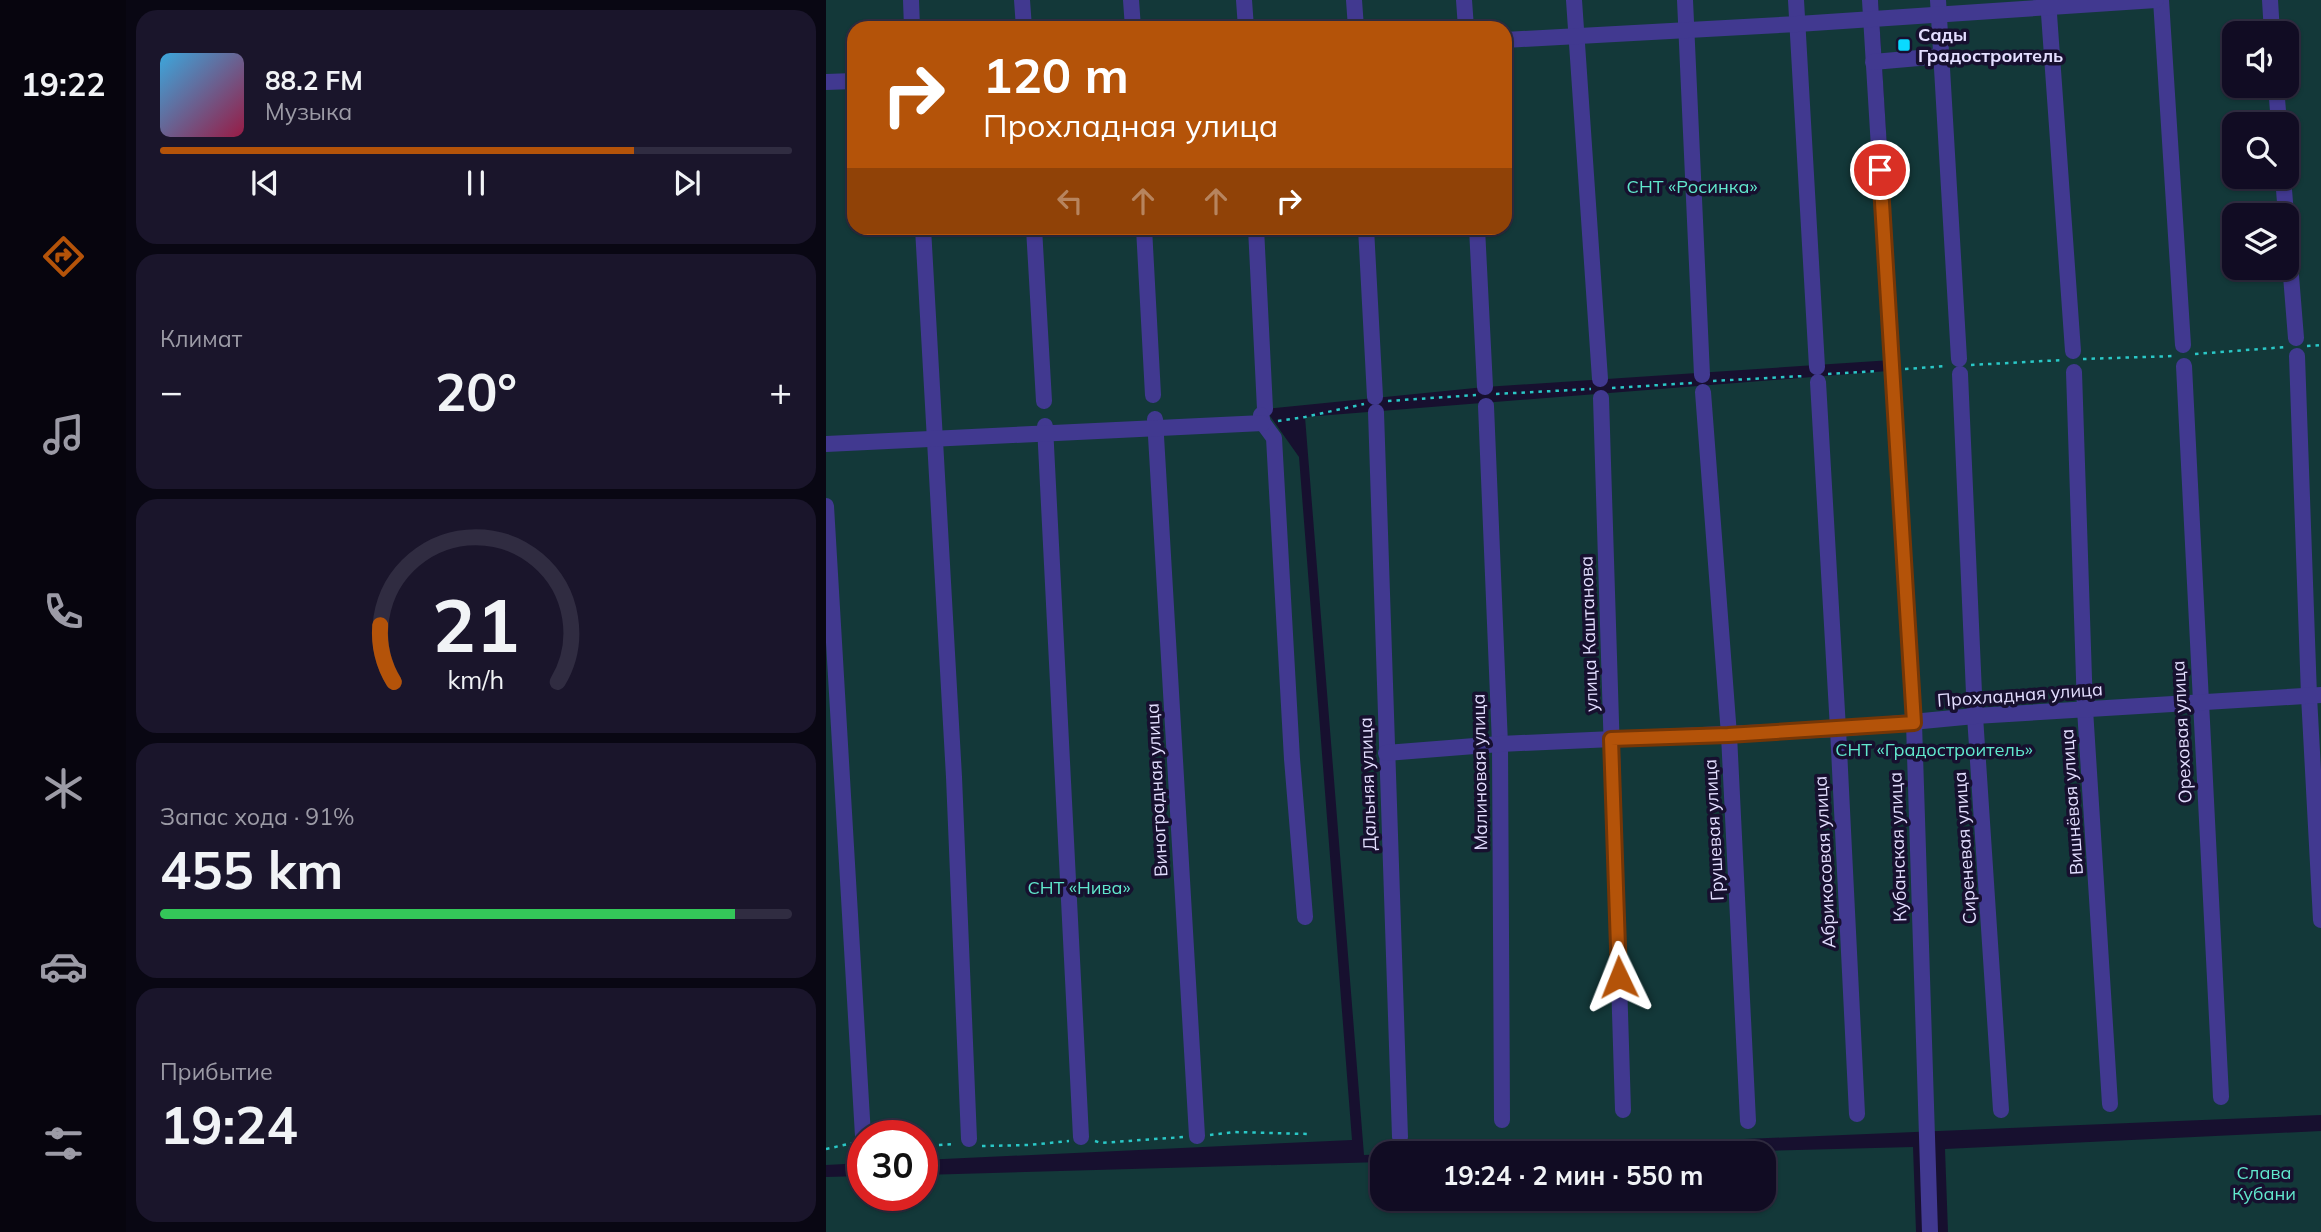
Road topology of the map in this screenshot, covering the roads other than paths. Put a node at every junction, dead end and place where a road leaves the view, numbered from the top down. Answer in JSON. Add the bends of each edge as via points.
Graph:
{"nodes":[{"id":1,"x":911,"y":0,"type":"edge"},
{"id":2,"x":1022,"y":0,"type":"edge"},
{"id":3,"x":1131,"y":0,"type":"edge"},
{"id":4,"x":1244,"y":0,"type":"edge"},
{"id":5,"x":1354,"y":0,"type":"edge"},
{"id":6,"x":1464,"y":0,"type":"edge"},
{"id":7,"x":1574,"y":0,"type":"edge"},
{"id":8,"x":1685,"y":0,"type":"edge"},
{"id":9,"x":1796,"y":0,"type":"edge"},
{"id":10,"x":1870,"y":0,"type":"edge"},
{"id":11,"x":2156,"y":0,"type":"edge"},
{"id":12,"x":2161,"y":0,"type":"edge"},
{"id":13,"x":2270,"y":0,"type":"edge"},
{"id":14,"x":2048,"y":3,"type":"edge"},
{"id":15,"x":1939,"y":7,"type":"edge"},
{"id":16,"x":1871,"y":20,"type":"junction"},
{"id":17,"x":912,"y":21,"type":"edge"},
{"id":18,"x":1024,"y":21,"type":"edge"},
{"id":19,"x":1132,"y":21,"type":"edge"},
{"id":20,"x":1246,"y":21,"type":"edge"},
{"id":21,"x":1356,"y":21,"type":"edge"},
{"id":22,"x":1465,"y":21,"type":"edge"},
{"id":23,"x":2271,"y":21,"type":"edge"},
{"id":24,"x":1798,"y":24,"type":"junction"},
{"id":25,"x":1687,"y":31,"type":"junction"},
{"id":26,"x":1576,"y":37,"type":"junction"},
{"id":27,"x":1512,"y":40,"type":"edge"},
{"id":28,"x":1942,"y":55,"type":"junction"},
{"id":29,"x":1873,"y":62,"type":"junction"},
{"id":30,"x":847,"y":80,"type":"edge"},
{"id":31,"x":826,"y":82,"type":"edge"},
{"id":32,"x":923,"y":235,"type":"edge"},
{"id":33,"x":1034,"y":235,"type":"edge"},
{"id":34,"x":1144,"y":235,"type":"edge"},
{"id":35,"x":1256,"y":235,"type":"edge"},
{"id":36,"x":1366,"y":235,"type":"edge"},
{"id":37,"x":1476,"y":235,"type":"edge"},
{"id":38,"x":2291,"y":280,"type":"edge"},
{"id":39,"x":2296,"y":338,"type":"dead end"},
{"id":40,"x":2183,"y":345,"type":"dead end"},
{"id":41,"x":2073,"y":351,"type":"dead end"},
{"id":42,"x":2297,"y":356,"type":"dead end"},
{"id":43,"x":2184,"y":366,"type":"dead end"},
{"id":44,"x":1702,"y":368,"type":"dead end"},
{"id":45,"x":2074,"y":372,"type":"dead end"},
{"id":46,"x":1600,"y":375,"type":"dead end"},
{"id":47,"x":1485,"y":379,"type":"dead end"},
{"id":48,"x":1703,"y":392,"type":"dead end"},
{"id":49,"x":1153,"y":395,"type":"dead end"},
{"id":50,"x":1044,"y":401,"type":"dead end"},
{"id":51,"x":1602,"y":403,"type":"dead end"},
{"id":52,"x":1486,"y":406,"type":"dead end"},
{"id":53,"x":1263,"y":415,"type":"junction"},
{"id":54,"x":1045,"y":429,"type":"junction"},
{"id":55,"x":1155,"y":430,"type":"junction"},
{"id":56,"x":826,"y":444,"type":"edge"},
{"id":57,"x":935,"y":447,"type":"junction"},
{"id":58,"x":826,"y":506,"type":"edge"},
{"id":59,"x":2315,"y":695,"type":"edge"},
{"id":60,"x":2200,"y":701,"type":"junction"},
{"id":61,"x":2085,"y":709,"type":"junction"},
{"id":62,"x":1975,"y":716,"type":"junction"},
{"id":63,"x":1914,"y":723,"type":"junction"},
{"id":64,"x":1838,"y":729,"type":"junction"},
{"id":65,"x":1728,"y":735,"type":"junction"},
{"id":66,"x":1611,"y":739,"type":"junction"},
{"id":67,"x":1500,"y":744,"type":"junction"},
{"id":68,"x":1386,"y":753,"type":"junction"},
{"id":69,"x":1305,"y":917,"type":"dead end"},
{"id":70,"x":2321,"y":920,"type":"edge"},
{"id":71,"x":2221,"y":1097,"type":"dead end"},
{"id":72,"x":2110,"y":1104,"type":"dead end"},
{"id":73,"x":1623,"y":1110,"type":"dead end"},
{"id":74,"x":2001,"y":1110,"type":"dead end"},
{"id":75,"x":1857,"y":1114,"type":"dead end"},
{"id":76,"x":862,"y":1120,"type":"edge"},
{"id":77,"x":1502,"y":1120,"type":"dead end"},
{"id":78,"x":1748,"y":1121,"type":"dead end"},
{"id":79,"x":1081,"y":1136,"type":"road end"},
{"id":80,"x":1197,"y":1136,"type":"road end"},
{"id":81,"x":1400,"y":1137,"type":"dead end"},
{"id":82,"x":969,"y":1139,"type":"road end"},
{"id":83,"x":1930,"y":1232,"type":"edge"}],
"edges":[{"from":1,"to":17,"type":"street"},
{"from":2,"to":18,"type":"street"},
{"from":3,"to":19,"type":"street"},
{"from":4,"to":20,"type":"street"},
{"from":5,"to":21,"type":"street"},
{"from":6,"to":22,"type":"street"},
{"from":7,"to":26,"type":"street"},
{"from":8,"to":25,"type":"street"},
{"from":9,"to":24,"type":"street"},
{"from":10,"to":16,"type":"street","name":"Кубанская улица"},
{"from":11,"to":14,"type":"street"},
{"from":12,"to":40,"type":"street"},
{"from":13,"to":23,"type":"street"},
{"from":14,"to":15,"type":"street"},
{"from":14,"to":41,"type":"street"},
{"from":15,"to":16,"type":"street"},
{"from":15,"to":28,"type":"street","name":"Сиреневая улица"},
{"from":16,"to":24,"type":"street"},
{"from":16,"to":29,"type":"street","name":"Кубанская улица"},
{"from":24,"to":25,"type":"street"},
{"from":24,"to":64,"type":"street","name":"Абрикосовая улица"},
{"from":25,"to":26,"type":"street"},
{"from":25,"to":44,"type":"street"},
{"from":26,"to":27,"type":"street"},
{"from":26,"to":46,"type":"street"},
{"from":28,"to":29,"type":"street"},
{"from":28,"to":62,"type":"street","name":"Сиреневая улица"},
{"from":29,"to":63,"type":"street","name":"Кубанская улица"},
{"from":30,"to":31,"type":"street"},
{"from":32,"to":57,"type":"street"},
{"from":33,"to":50,"type":"street"},
{"from":34,"to":49,"type":"street"},
{"from":35,"to":53,"type":"street"},
{"from":36,"to":68,"type":"street","name":"Дальняя улица"},
{"from":37,"to":47,"type":"street"},
{"from":38,"to":39,"type":"street"},
{"from":42,"to":59,"type":"street"},
{"from":43,"to":60,"type":"street","name":"Ореховая улица"},
{"from":45,"to":61,"type":"street","name":"Вишнёвая улица"},
{"from":48,"to":65,"type":"street","name":"Грушевая улица"},
{"from":51,"to":66,"type":"street","name":"улица Каштанова"},
{"from":52,"to":67,"type":"street","name":"Малиновая улица"},
{"from":53,"to":55,"type":"street"},
{"from":53,"to":69,"type":"street","via":[[1274,438]]},
{"from":54,"to":55,"type":"street"},
{"from":54,"to":57,"type":"street"},
{"from":54,"to":79,"type":"street"},
{"from":55,"to":80,"type":"street","name":"Виноградная улица"},
{"from":56,"to":57,"type":"street"},
{"from":57,"to":82,"type":"street"},
{"from":58,"to":76,"type":"street"},
{"from":59,"to":60,"type":"street","name":"Прохладная улица"},
{"from":59,"to":70,"type":"street"},
{"from":60,"to":61,"type":"street","name":"Прохладная улица"},
{"from":60,"to":71,"type":"street","name":"Ореховая улица"},
{"from":61,"to":62,"type":"street","name":"Прохладная улица"},
{"from":61,"to":72,"type":"street","name":"Вишнёвая улица"},
{"from":62,"to":63,"type":"street","name":"Прохладная улица"},
{"from":62,"to":74,"type":"street","name":"Сиреневая улица"},
{"from":63,"to":64,"type":"street","name":"Прохладная улица"},
{"from":63,"to":83,"type":"street","name":"Кубанская улица"},
{"from":64,"to":65,"type":"street","name":"Прохладная улица"},
{"from":64,"to":75,"type":"street","name":"Абрикосовая улица"},
{"from":65,"to":66,"type":"street","name":"Прохладная улица"},
{"from":65,"to":78,"type":"street","name":"Грушевая улица"},
{"from":66,"to":67,"type":"street","name":"Прохладная улица"},
{"from":66,"to":73,"type":"street","name":"улица Каштанова"},
{"from":67,"to":68,"type":"street","name":"Прохладная улица"},
{"from":67,"to":77,"type":"street","name":"Малиновая улица"},
{"from":68,"to":81,"type":"street","name":"Дальняя улица"}]}
